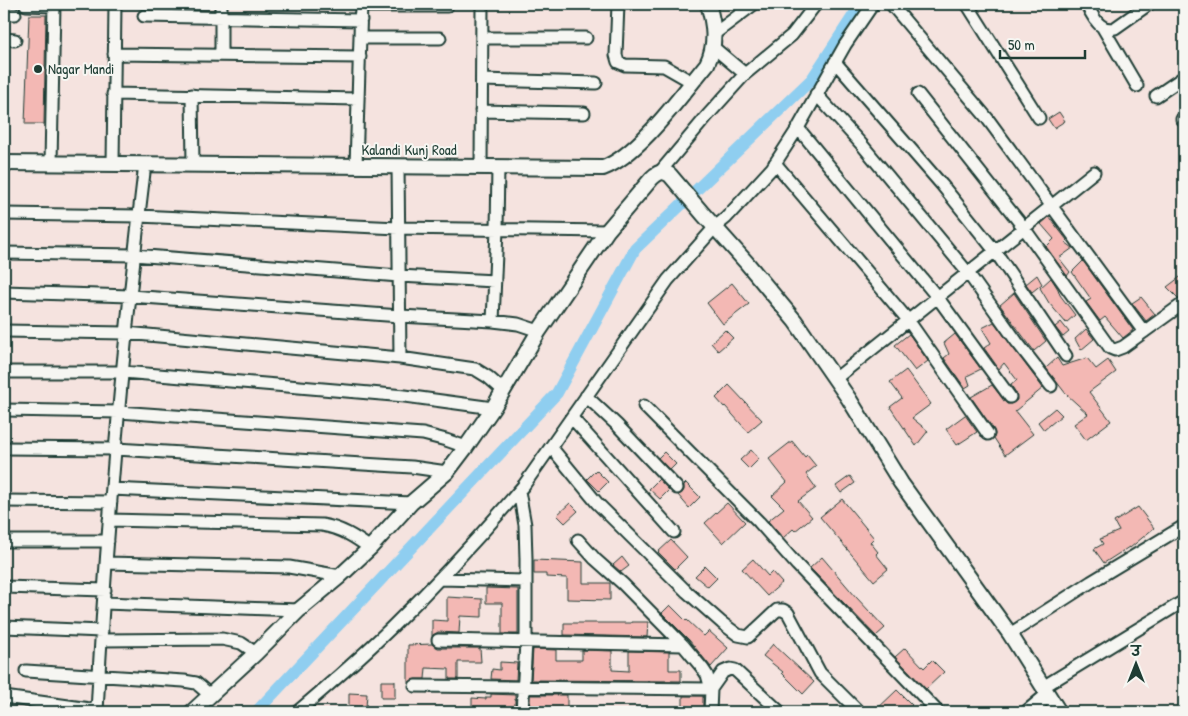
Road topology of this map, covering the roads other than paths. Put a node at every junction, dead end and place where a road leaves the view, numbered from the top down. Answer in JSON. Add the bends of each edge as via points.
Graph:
{"nodes":[{"id":1,"x":115,"y":4,"type":"edge"},
{"id":2,"x":221,"y":4,"type":"edge"},
{"id":3,"x":482,"y":4,"type":"edge"},
{"id":4,"x":618,"y":4,"type":"edge"},
{"id":5,"x":708,"y":4,"type":"edge"},
{"id":6,"x":754,"y":4,"type":"edge"},
{"id":7,"x":816,"y":4,"type":"edge"},
{"id":8,"x":873,"y":4,"type":"edge"},
{"id":9,"x":891,"y":4,"type":"edge"},
{"id":10,"x":967,"y":4,"type":"edge"},
{"id":11,"x":1086,"y":4,"type":"edge"},
{"id":12,"x":1149,"y":4,"type":"edge"},
{"id":13,"x":26,"y":5,"type":"edge"},
{"id":14,"x":54,"y":5,"type":"edge"},
{"id":15,"x":361,"y":5,"type":"edge"},
{"id":16,"x":447,"y":6,"type":"dead end"},
{"id":17,"x":144,"y":16,"type":"dead end"},
{"id":18,"x":221,"y":18,"type":"junction"},
{"id":19,"x":361,"y":20,"type":"junction"},
{"id":20,"x":1103,"y":28,"type":"junction"},
{"id":21,"x":360,"y":38,"type":"junction"},
{"id":22,"x":440,"y":38,"type":"dead end"},
{"id":23,"x":482,"y":38,"type":"junction"},
{"id":24,"x":586,"y":38,"type":"dead end"},
{"id":25,"x":713,"y":41,"type":"junction"},
{"id":26,"x":114,"y":54,"type":"junction"},
{"id":27,"x":221,"y":55,"type":"junction"},
{"id":28,"x":360,"y":57,"type":"junction"},
{"id":29,"x":834,"y":62,"type":"junction"},
{"id":30,"x":745,"y":74,"type":"junction"},
{"id":31,"x":1184,"y":77,"type":"edge"},
{"id":32,"x":482,"y":80,"type":"junction"},
{"id":33,"x":692,"y":82,"type":"junction"},
{"id":34,"x":596,"y":83,"type":"dead end"},
{"id":35,"x":1137,"y":86,"type":"dead end"},
{"id":36,"x":113,"y":94,"type":"junction"},
{"id":37,"x":816,"y":94,"type":"junction"},
{"id":38,"x":918,"y":94,"type":"dead end"},
{"id":39,"x":192,"y":95,"type":"junction"},
{"id":40,"x":1156,"y":96,"type":"dead end"},
{"id":41,"x":358,"y":99,"type":"junction"},
{"id":42,"x":481,"y":111,"type":"junction"},
{"id":43,"x":584,"y":113,"type":"dead end"},
{"id":44,"x":1040,"y":118,"type":"dead end"},
{"id":45,"x":798,"y":128,"type":"junction"},
{"id":46,"x":4,"y":163,"type":"edge"},
{"id":47,"x":51,"y":163,"type":"junction"},
{"id":48,"x":775,"y":163,"type":"junction"},
{"id":49,"x":112,"y":164,"type":"junction"},
{"id":50,"x":145,"y":164,"type":"junction"},
{"id":51,"x":193,"y":164,"type":"junction"},
{"id":52,"x":356,"y":166,"type":"junction"},
{"id":53,"x":398,"y":166,"type":"junction"},
{"id":54,"x":481,"y":167,"type":"junction"},
{"id":55,"x":498,"y":167,"type":"junction"},
{"id":56,"x":660,"y":172,"type":"junction"},
{"id":57,"x":1094,"y":172,"type":"dead end"},
{"id":58,"x":1052,"y":206,"type":"junction"},
{"id":59,"x":4,"y":214,"type":"edge"},
{"id":60,"x":139,"y":216,"type":"junction"},
{"id":61,"x":715,"y":227,"type":"junction"},
{"id":62,"x":398,"y":228,"type":"junction"},
{"id":63,"x":1024,"y":228,"type":"junction"},
{"id":64,"x":497,"y":230,"type":"junction"},
{"id":65,"x":607,"y":231,"type":"junction"},
{"id":66,"x":995,"y":251,"type":"junction"},
{"id":67,"x":4,"y":252,"type":"edge"},
{"id":68,"x":134,"y":256,"type":"junction"},
{"id":69,"x":968,"y":274,"type":"junction"},
{"id":70,"x":399,"y":276,"type":"junction"},
{"id":71,"x":495,"y":281,"type":"junction"},
{"id":72,"x":4,"y":292,"type":"edge"},
{"id":73,"x":130,"y":296,"type":"junction"},
{"id":74,"x":938,"y":298,"type":"junction"},
{"id":75,"x":1184,"y":303,"type":"edge"},
{"id":76,"x":400,"y":316,"type":"junction"},
{"id":77,"x":908,"y":320,"type":"junction"},
{"id":78,"x":493,"y":321,"type":"junction"},
{"id":79,"x":4,"y":331,"type":"edge"},
{"id":80,"x":539,"y":331,"type":"junction"},
{"id":81,"x":1144,"y":332,"type":"junction"},
{"id":82,"x":126,"y":333,"type":"junction"},
{"id":83,"x":1066,"y":356,"type":"dead end"},
{"id":84,"x":400,"y":358,"type":"junction"},
{"id":85,"x":4,"y":372,"type":"edge"},
{"id":86,"x":123,"y":372,"type":"junction"},
{"id":87,"x":835,"y":379,"type":"junction"},
{"id":88,"x":1051,"y":386,"type":"dead end"},
{"id":89,"x":504,"y":391,"type":"junction"},
{"id":90,"x":586,"y":396,"type":"junction"},
{"id":91,"x":1010,"y":397,"type":"dead end"},
{"id":92,"x":644,"y":406,"type":"dead end"},
{"id":93,"x":493,"y":408,"type":"junction"},
{"id":94,"x":4,"y":410,"type":"edge"},
{"id":95,"x":119,"y":412,"type":"junction"},
{"id":96,"x":572,"y":418,"type":"junction"},
{"id":97,"x":988,"y":434,"type":"dead end"},
{"id":98,"x":466,"y":447,"type":"junction"},
{"id":99,"x":551,"y":447,"type":"junction"},
{"id":100,"x":4,"y":448,"type":"edge"},
{"id":101,"x":116,"y":449,"type":"junction"},
{"id":102,"x":447,"y":472,"type":"junction"},
{"id":103,"x":677,"y":488,"type":"dead end"},
{"id":104,"x":112,"y":489,"type":"junction"},
{"id":105,"x":519,"y":491,"type":"junction"},
{"id":106,"x":4,"y":501,"type":"edge"},
{"id":107,"x":111,"y":502,"type":"junction"},
{"id":108,"x":411,"y":503,"type":"junction"},
{"id":109,"x":109,"y":520,"type":"junction"},
{"id":110,"x":1184,"y":526,"type":"edge"},
{"id":111,"x":674,"y":532,"type":"dead end"},
{"id":112,"x":578,"y":540,"type":"dead end"},
{"id":113,"x":4,"y":541,"type":"edge"},
{"id":114,"x":108,"y":541,"type":"junction"},
{"id":115,"x":370,"y":548,"type":"junction"},
{"id":116,"x":106,"y":563,"type":"junction"},
{"id":117,"x":340,"y":576,"type":"junction"},
{"id":118,"x":440,"y":579,"type":"junction"},
{"id":119,"x":526,"y":581,"type":"junction"},
{"id":120,"x":4,"y":587,"type":"edge"},
{"id":121,"x":105,"y":590,"type":"junction"},
{"id":122,"x":1184,"y":601,"type":"edge"},
{"id":123,"x":104,"y":603,"type":"junction"},
{"id":124,"x":299,"y":610,"type":"junction"},
{"id":125,"x":4,"y":627,"type":"edge"},
{"id":126,"x":1010,"y":634,"type":"junction"},
{"id":127,"x":102,"y":635,"type":"junction"},
{"id":128,"x":438,"y":640,"type":"dead end"},
{"id":129,"x":526,"y":642,"type":"junction"},
{"id":130,"x":683,"y":645,"type":"junction"},
{"id":131,"x":256,"y":653,"type":"junction"},
{"id":132,"x":26,"y":671,"type":"dead end"},
{"id":133,"x":99,"y":677,"type":"junction"},
{"id":134,"x":415,"y":686,"type":"dead end"},
{"id":135,"x":524,"y":687,"type":"junction"},
{"id":136,"x":711,"y":689,"type":"junction"},
{"id":137,"x":1045,"y":691,"type":"junction"},
{"id":138,"x":210,"y":695,"type":"junction"},
{"id":139,"x":4,"y":697,"type":"edge"},
{"id":140,"x":97,"y":711,"type":"edge"},
{"id":141,"x":192,"y":712,"type":"edge"},
{"id":142,"x":297,"y":712,"type":"edge"},
{"id":143,"x":522,"y":712,"type":"edge"},
{"id":144,"x":710,"y":712,"type":"edge"},
{"id":145,"x":780,"y":712,"type":"edge"},
{"id":146,"x":859,"y":712,"type":"edge"},
{"id":147,"x":938,"y":712,"type":"edge"},
{"id":148,"x":1028,"y":712,"type":"edge"},
{"id":149,"x":1059,"y":712,"type":"edge"}],
"edges":[{"from":1,"to":26,"type":"street"},
{"from":2,"to":18,"type":"street"},
{"from":3,"to":23,"type":"street"},
{"from":4,"to":33,"type":"street","via":[[618,62],[664,66]]},
{"from":5,"to":25,"type":"street"},
{"from":6,"to":25,"type":"street"},
{"from":7,"to":30,"type":"street","via":[[792,35]]},
{"from":8,"to":29,"type":"street"},
{"from":9,"to":58,"type":"street","via":[[987,118]]},
{"from":10,"to":44,"type":"street"},
{"from":11,"to":20,"type":"street"},
{"from":12,"to":20,"type":"street","via":[[1114,28]]},
{"from":13,"to":14,"type":"street"},
{"from":14,"to":47,"type":"street"},
{"from":15,"to":16,"type":"street"},
{"from":15,"to":19,"type":"street"},
{"from":17,"to":18,"type":"street"},
{"from":18,"to":19,"type":"street"},
{"from":18,"to":27,"type":"street"},
{"from":19,"to":21,"type":"street"},
{"from":20,"to":35,"type":"street"},
{"from":21,"to":22,"type":"street"},
{"from":21,"to":28,"type":"street"},
{"from":23,"to":24,"type":"street"},
{"from":23,"to":32,"type":"street"},
{"from":25,"to":30,"type":"street"},
{"from":25,"to":33,"type":"street","name":"Kalandi Kunj Road","via":[[707,64]]},
{"from":26,"to":27,"type":"street"},
{"from":26,"to":36,"type":"street"},
{"from":27,"to":28,"type":"street"},
{"from":28,"to":41,"type":"street"},
{"from":29,"to":37,"type":"street"},
{"from":29,"to":66,"type":"street","via":[[942,184]]},
{"from":30,"to":56,"type":"street"},
{"from":31,"to":40,"type":"street"},
{"from":32,"to":34,"type":"street"},
{"from":32,"to":42,"type":"street"},
{"from":33,"to":55,"type":"street","name":"Kalandi Kunj Road","via":[[653,128],[611,165],[596,169]]},
{"from":36,"to":39,"type":"street"},
{"from":36,"to":49,"type":"street"},
{"from":37,"to":45,"type":"street"},
{"from":37,"to":69,"type":"street"},
{"from":38,"to":63,"type":"street"},
{"from":39,"to":41,"type":"street"},
{"from":39,"to":51,"type":"street"},
{"from":41,"to":52,"type":"street"},
{"from":42,"to":43,"type":"street"},
{"from":42,"to":54,"type":"street"},
{"from":45,"to":48,"type":"street"},
{"from":45,"to":74,"type":"street"},
{"from":46,"to":47,"type":"street","name":"Kalandi Kunj Road"},
{"from":47,"to":49,"type":"street","name":"Kalandi Kunj Road"},
{"from":48,"to":61,"type":"street"},
{"from":48,"to":77,"type":"street"},
{"from":49,"to":50,"type":"street","name":"Kalandi Kunj Road"},
{"from":50,"to":51,"type":"street","name":"Kalandi Kunj Road"},
{"from":50,"to":60,"type":"street"},
{"from":51,"to":52,"type":"street","name":"Kalandi Kunj Road"},
{"from":52,"to":53,"type":"street","name":"Kalandi Kunj Road"},
{"from":53,"to":54,"type":"street","name":"Kalandi Kunj Road"},
{"from":53,"to":62,"type":"street"},
{"from":54,"to":55,"type":"street","name":"Kalandi Kunj Road"},
{"from":55,"to":64,"type":"street"},
{"from":56,"to":61,"type":"street","via":[[670,175]]},
{"from":56,"to":65,"type":"street"},
{"from":57,"to":58,"type":"street"},
{"from":58,"to":63,"type":"street"},
{"from":58,"to":81,"type":"street"},
{"from":59,"to":60,"type":"street"},
{"from":60,"to":62,"type":"street"},
{"from":60,"to":68,"type":"street"},
{"from":61,"to":87,"type":"street","via":[[795,321]]},
{"from":61,"to":90,"type":"street","via":[[668,280]]},
{"from":62,"to":64,"type":"street"},
{"from":62,"to":70,"type":"street"},
{"from":63,"to":66,"type":"street"},
{"from":63,"to":81,"type":"street","via":[[1110,348],[1119,350]]},
{"from":64,"to":65,"type":"street"},
{"from":64,"to":71,"type":"street"},
{"from":65,"to":80,"type":"street"},
{"from":66,"to":69,"type":"street"},
{"from":66,"to":83,"type":"street"},
{"from":67,"to":68,"type":"street"},
{"from":68,"to":70,"type":"street"},
{"from":68,"to":73,"type":"street"},
{"from":69,"to":74,"type":"street"},
{"from":69,"to":88,"type":"street"},
{"from":70,"to":71,"type":"street"},
{"from":70,"to":76,"type":"street"},
{"from":71,"to":78,"type":"street"},
{"from":72,"to":73,"type":"street"},
{"from":73,"to":76,"type":"street"},
{"from":73,"to":82,"type":"street"},
{"from":74,"to":77,"type":"street"},
{"from":74,"to":91,"type":"street"},
{"from":75,"to":81,"type":"street"},
{"from":76,"to":78,"type":"street"},
{"from":76,"to":84,"type":"street"},
{"from":77,"to":87,"type":"street"},
{"from":77,"to":97,"type":"street"},
{"from":78,"to":80,"type":"street"},
{"from":79,"to":82,"type":"street"},
{"from":80,"to":89,"type":"street"},
{"from":82,"to":84,"type":"street"},
{"from":82,"to":86,"type":"street"},
{"from":84,"to":89,"type":"street","via":[[475,369]]},
{"from":85,"to":86,"type":"street"},
{"from":86,"to":93,"type":"street","via":[[405,396]]},
{"from":86,"to":95,"type":"street"},
{"from":87,"to":126,"type":"street","via":[[901,483]]},
{"from":89,"to":93,"type":"street"},
{"from":90,"to":96,"type":"street"},
{"from":90,"to":103,"type":"street"},
{"from":92,"to":147,"type":"street","via":[[759,522]]},
{"from":93,"to":98,"type":"street"},
{"from":94,"to":95,"type":"street"},
{"from":95,"to":98,"type":"street","via":[[423,434]]},
{"from":95,"to":101,"type":"street"},
{"from":96,"to":99,"type":"street"},
{"from":96,"to":111,"type":"street"},
{"from":98,"to":102,"type":"street"},
{"from":99,"to":105,"type":"street"},
{"from":99,"to":146,"type":"street","via":[[597,503],[738,636],[748,637],[777,610],[788,613],[820,672]]},
{"from":100,"to":101,"type":"street"},
{"from":101,"to":102,"type":"street","via":[[412,467]]},
{"from":101,"to":104,"type":"street"},
{"from":102,"to":108,"type":"street"},
{"from":104,"to":107,"type":"street"},
{"from":104,"to":108,"type":"street"},
{"from":105,"to":118,"type":"street"},
{"from":105,"to":119,"type":"street","via":[[525,525]]},
{"from":106,"to":107,"type":"street"},
{"from":107,"to":109,"type":"street"},
{"from":108,"to":115,"type":"street"},
{"from":109,"to":114,"type":"street"},
{"from":109,"to":115,"type":"street","via":[[322,525],[338,528]]},
{"from":110,"to":126,"type":"street"},
{"from":112,"to":130,"type":"street"},
{"from":113,"to":114,"type":"street"},
{"from":114,"to":116,"type":"street"},
{"from":115,"to":117,"type":"street"},
{"from":116,"to":117,"type":"street","via":[[298,568]]},
{"from":116,"to":121,"type":"street"},
{"from":117,"to":124,"type":"street"},
{"from":118,"to":119,"type":"street"},
{"from":118,"to":142,"type":"street","via":[[391,628]]},
{"from":119,"to":129,"type":"street"},
{"from":120,"to":121,"type":"street"},
{"from":121,"to":123,"type":"street"},
{"from":122,"to":137,"type":"street"},
{"from":123,"to":124,"type":"street"},
{"from":123,"to":127,"type":"street"},
{"from":124,"to":131,"type":"street"},
{"from":125,"to":127,"type":"street"},
{"from":126,"to":137,"type":"street"},
{"from":127,"to":131,"type":"street","via":[[222,639],[241,643]]},
{"from":127,"to":133,"type":"street"},
{"from":128,"to":129,"type":"street"},
{"from":129,"to":130,"type":"street"},
{"from":129,"to":135,"type":"street"},
{"from":130,"to":136,"type":"street","via":[[706,675]]},
{"from":131,"to":138,"type":"street"},
{"from":132,"to":133,"type":"street"},
{"from":133,"to":138,"type":"street","via":[[196,682]]},
{"from":133,"to":140,"type":"street"},
{"from":134,"to":135,"type":"street"},
{"from":135,"to":136,"type":"street"},
{"from":135,"to":143,"type":"street"},
{"from":136,"to":144,"type":"street"},
{"from":136,"to":145,"type":"street","via":[[730,668]]},
{"from":137,"to":148,"type":"street"},
{"from":137,"to":149,"type":"street"},
{"from":138,"to":141,"type":"street"},
{"from":139,"to":140,"type":"street"}]}
